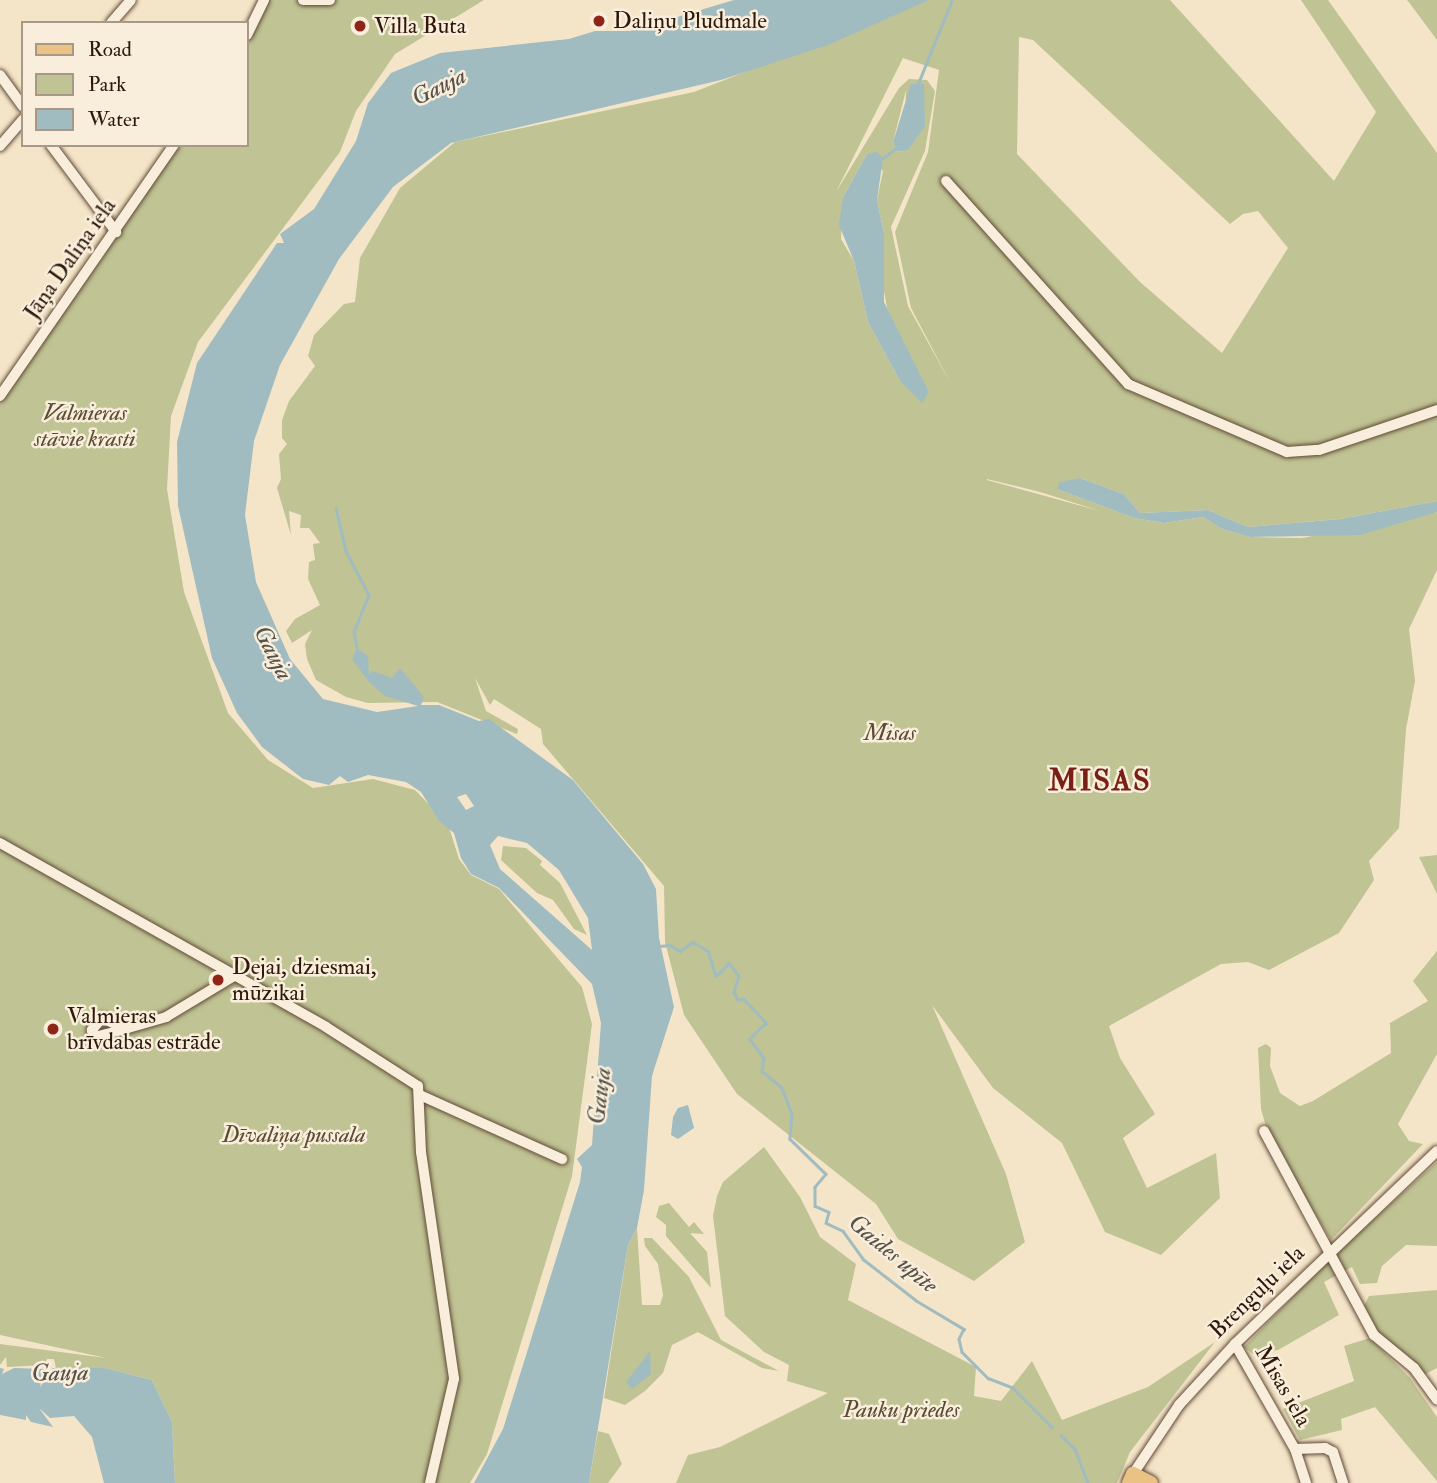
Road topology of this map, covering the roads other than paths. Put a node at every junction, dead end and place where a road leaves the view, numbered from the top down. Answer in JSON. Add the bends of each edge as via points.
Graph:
{"nodes":[{"id":1,"x":131,"y":0,"type":"edge"},
{"id":2,"x":264,"y":0,"type":"edge"},
{"id":3,"x":303,"y":0,"type":"edge"},
{"id":4,"x":330,"y":0,"type":"edge"},
{"id":5,"x":113,"y":21,"type":"edge"},
{"id":6,"x":248,"y":33,"type":"edge"},
{"id":7,"x":0,"y":75,"type":"edge"},
{"id":8,"x":21,"y":104,"type":"edge"},
{"id":9,"x":21,"y":122,"type":"edge"},
{"id":10,"x":0,"y":146,"type":"edge"},
{"id":11,"x":52,"y":147,"type":"edge"},
{"id":12,"x":173,"y":147,"type":"edge"},
{"id":13,"x":946,"y":181,"type":"dead end"},
{"id":14,"x":116,"y":232,"type":"junction"},
{"id":15,"x":0,"y":395,"type":"edge"},
{"id":16,"x":1437,"y":411,"type":"edge"},
{"id":17,"x":0,"y":843,"type":"edge"},
{"id":18,"x":223,"y":970,"type":"junction"},
{"id":19,"x":234,"y":976,"type":"junction"},
{"id":20,"x":211,"y":990,"type":"junction"},
{"id":21,"x":125,"y":1029,"type":"dead end"},
{"id":22,"x":420,"y":1095,"type":"junction"},
{"id":23,"x":1264,"y":1131,"type":"dead end"},
{"id":24,"x":543,"y":1151,"type":"junction"},
{"id":25,"x":1437,"y":1151,"type":"edge"},
{"id":26,"x":562,"y":1159,"type":"dead end"},
{"id":27,"x":535,"y":1162,"type":"dead end"},
{"id":28,"x":1331,"y":1251,"type":"junction"},
{"id":29,"x":1235,"y":1344,"type":"junction"},
{"id":30,"x":1437,"y":1400,"type":"edge"},
{"id":31,"x":1295,"y":1448,"type":"junction"},
{"id":32,"x":1131,"y":1478,"type":"edge"},
{"id":33,"x":430,"y":1483,"type":"edge"},
{"id":34,"x":1151,"y":1483,"type":"edge"},
{"id":35,"x":1306,"y":1483,"type":"edge"},
{"id":36,"x":1343,"y":1483,"type":"edge"}],
"edges":[{"from":1,"to":5,"type":"street"},
{"from":2,"to":6,"type":"street"},
{"from":3,"to":4,"type":"street"},
{"from":7,"to":8,"type":"street"},
{"from":9,"to":10,"type":"street"},
{"from":11,"to":14,"type":"street"},
{"from":12,"to":14,"type":"street","name":"Jāņa Daliņa iela"},
{"from":13,"to":16,"type":"street","via":[[1128,384],[1287,452],[1319,450]]},
{"from":14,"to":15,"type":"street","name":"Jāņa Daliņa iela"},
{"from":17,"to":18,"type":"street"},
{"from":18,"to":19,"type":"street"},
{"from":18,"to":20,"type":"street"},
{"from":19,"to":20,"type":"street"},
{"from":19,"to":22,"type":"street","via":[[346,1039],[418,1086]]},
{"from":20,"to":21,"type":"street","via":[[166,1017]]},
{"from":22,"to":24,"type":"street"},
{"from":22,"to":33,"type":"street","via":[[421,1152],[454,1379]]},
{"from":23,"to":28,"type":"street"},
{"from":24,"to":26,"type":"street"},
{"from":24,"to":27,"type":"street"},
{"from":25,"to":28,"type":"street","name":"Brenguļu iela"},
{"from":28,"to":29,"type":"street","name":"Brenguļu iela"},
{"from":28,"to":30,"type":"street","via":[[1374,1335],[1414,1368]]},
{"from":29,"to":31,"type":"street","name":"Misas iela"},
{"from":29,"to":32,"type":"street","name":"Brenguļu iela","via":[[1179,1405]]},
{"from":31,"to":35,"type":"street","name":"Misas iela"},
{"from":31,"to":36,"type":"street","name":"Misas iela","via":[[1333,1452]]},
{"from":32,"to":34,"type":"main road"}]}
